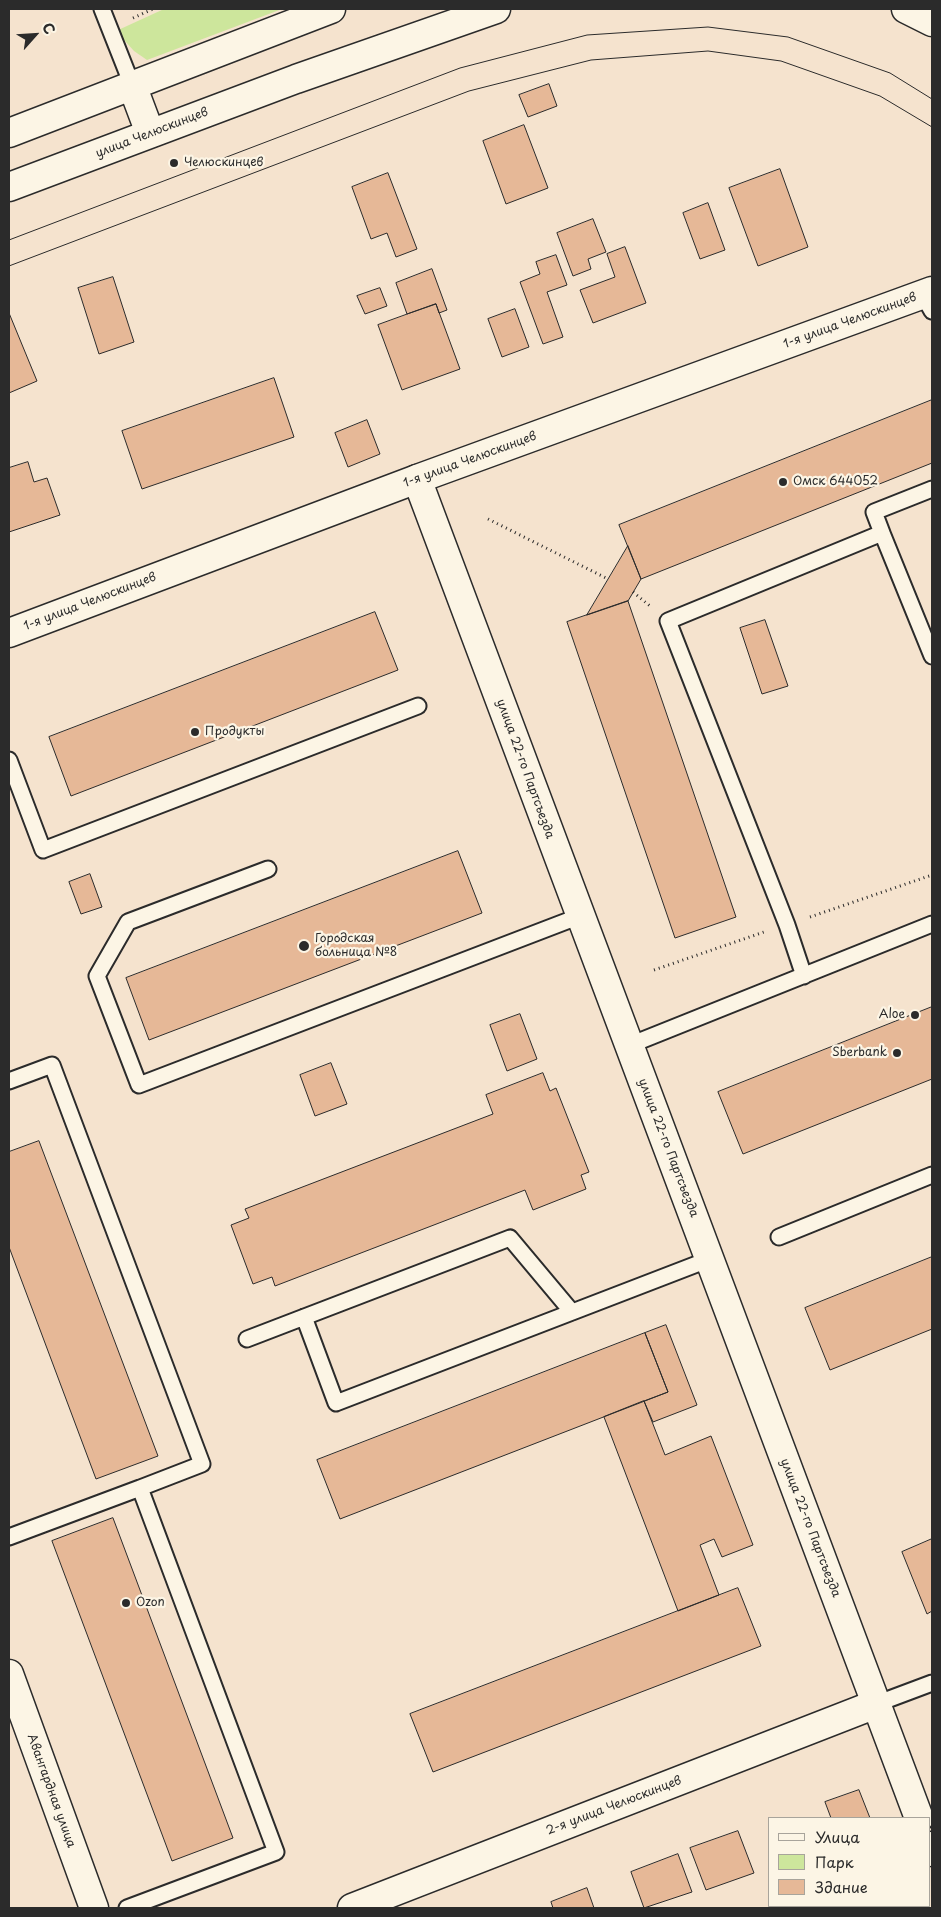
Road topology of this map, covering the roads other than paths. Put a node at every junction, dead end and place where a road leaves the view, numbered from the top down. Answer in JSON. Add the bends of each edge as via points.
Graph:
{"nodes":[{"id":1,"x":102,"y":9,"type":"edge"},
{"id":2,"x":331,"y":9,"type":"edge"},
{"id":3,"x":496,"y":9,"type":"edge"},
{"id":4,"x":906,"y":9,"type":"edge"},
{"id":5,"x":932,"y":22,"type":"edge"},
{"id":6,"x":132,"y":85,"type":"junction"},
{"id":7,"x":9,"y":133,"type":"edge"},
{"id":8,"x":150,"y":133,"type":"junction"},
{"id":9,"x":9,"y":187,"type":"edge"},
{"id":10,"x":929,"y":299,"type":"edge"},
{"id":11,"x":417,"y":479,"type":"junction"},
{"id":12,"x":932,"y":489,"type":"edge"},
{"id":13,"x":882,"y":533,"type":"junction"},
{"id":14,"x":9,"y":633,"type":"edge"},
{"id":15,"x":932,"y":656,"type":"edge"},
{"id":16,"x":418,"y":706,"type":"dead end"},
{"id":17,"x":9,"y":760,"type":"edge"},
{"id":18,"x":268,"y":869,"type":"dead end"},
{"id":19,"x":580,"y":916,"type":"junction"},
{"id":20,"x":932,"y":924,"type":"edge"},
{"id":21,"x":804,"y":976,"type":"junction"},
{"id":22,"x":630,"y":1045,"type":"junction"},
{"id":23,"x":9,"y":1081,"type":"edge"},
{"id":24,"x":932,"y":1175,"type":"edge"},
{"id":25,"x":779,"y":1237,"type":"dead end"},
{"id":26,"x":710,"y":1259,"type":"junction"},
{"id":27,"x":572,"y":1312,"type":"junction"},
{"id":28,"x":304,"y":1317,"type":"junction"},
{"id":29,"x":247,"y":1339,"type":"dead end"},
{"id":30,"x":140,"y":1488,"type":"junction"},
{"id":31,"x":9,"y":1537,"type":"edge"},
{"id":32,"x":9,"y":1674,"type":"edge"},
{"id":33,"x":932,"y":1683,"type":"edge"},
{"id":34,"x":876,"y":1704,"type":"junction"},
{"id":35,"x":919,"y":1817,"type":"edge"},
{"id":36,"x":94,"y":1908,"type":"edge"},
{"id":37,"x":127,"y":1908,"type":"edge"},
{"id":38,"x":352,"y":1908,"type":"edge"}],
"edges":[{"from":1,"to":6,"type":"lane"},
{"from":2,"to":6,"type":"street"},
{"from":3,"to":8,"type":"street","name":"улица Челюскинцев"},
{"from":4,"to":5,"type":"street"},
{"from":6,"to":7,"type":"street"},
{"from":6,"to":8,"type":"street"},
{"from":8,"to":9,"type":"street","name":"улица Челюскинцев"},
{"from":10,"to":11,"type":"street","name":"1-я улица Челюскинцев"},
{"from":11,"to":14,"type":"street","name":"1-я улица Челюскинцев"},
{"from":11,"to":19,"type":"street","name":"улица 22-го Партсъезда"},
{"from":12,"to":13,"type":"lane","via":[[874,512]]},
{"from":13,"to":15,"type":"lane"},
{"from":13,"to":21,"type":"lane","via":[[668,620]]},
{"from":16,"to":17,"type":"lane","via":[[44,850]]},
{"from":18,"to":19,"type":"lane","via":[[128,922],[97,976],[139,1085]]},
{"from":19,"to":22,"type":"street","name":"улица 22-го Партсъезда"},
{"from":20,"to":21,"type":"lane"},
{"from":21,"to":22,"type":"lane"},
{"from":22,"to":26,"type":"street","name":"улица 22-го Партсъезда"},
{"from":23,"to":30,"type":"lane","via":[[52,1064],[202,1464]]},
{"from":24,"to":25,"type":"lane"},
{"from":26,"to":27,"type":"lane"},
{"from":26,"to":34,"type":"street","name":"улица 22-го Партсъезда"},
{"from":27,"to":28,"type":"lane","via":[[510,1238]]},
{"from":27,"to":28,"type":"lane","via":[[336,1403]]},
{"from":28,"to":29,"type":"lane"},
{"from":30,"to":31,"type":"lane"},
{"from":30,"to":37,"type":"lane","via":[[276,1852]]},
{"from":32,"to":36,"type":"street","name":"Авангардная улица"},
{"from":33,"to":34,"type":"lane"},
{"from":34,"to":35,"type":"street","name":"улица 22-го Партсъезда"},
{"from":34,"to":38,"type":"street","name":"2-я улица Челюскинцев"}]}
